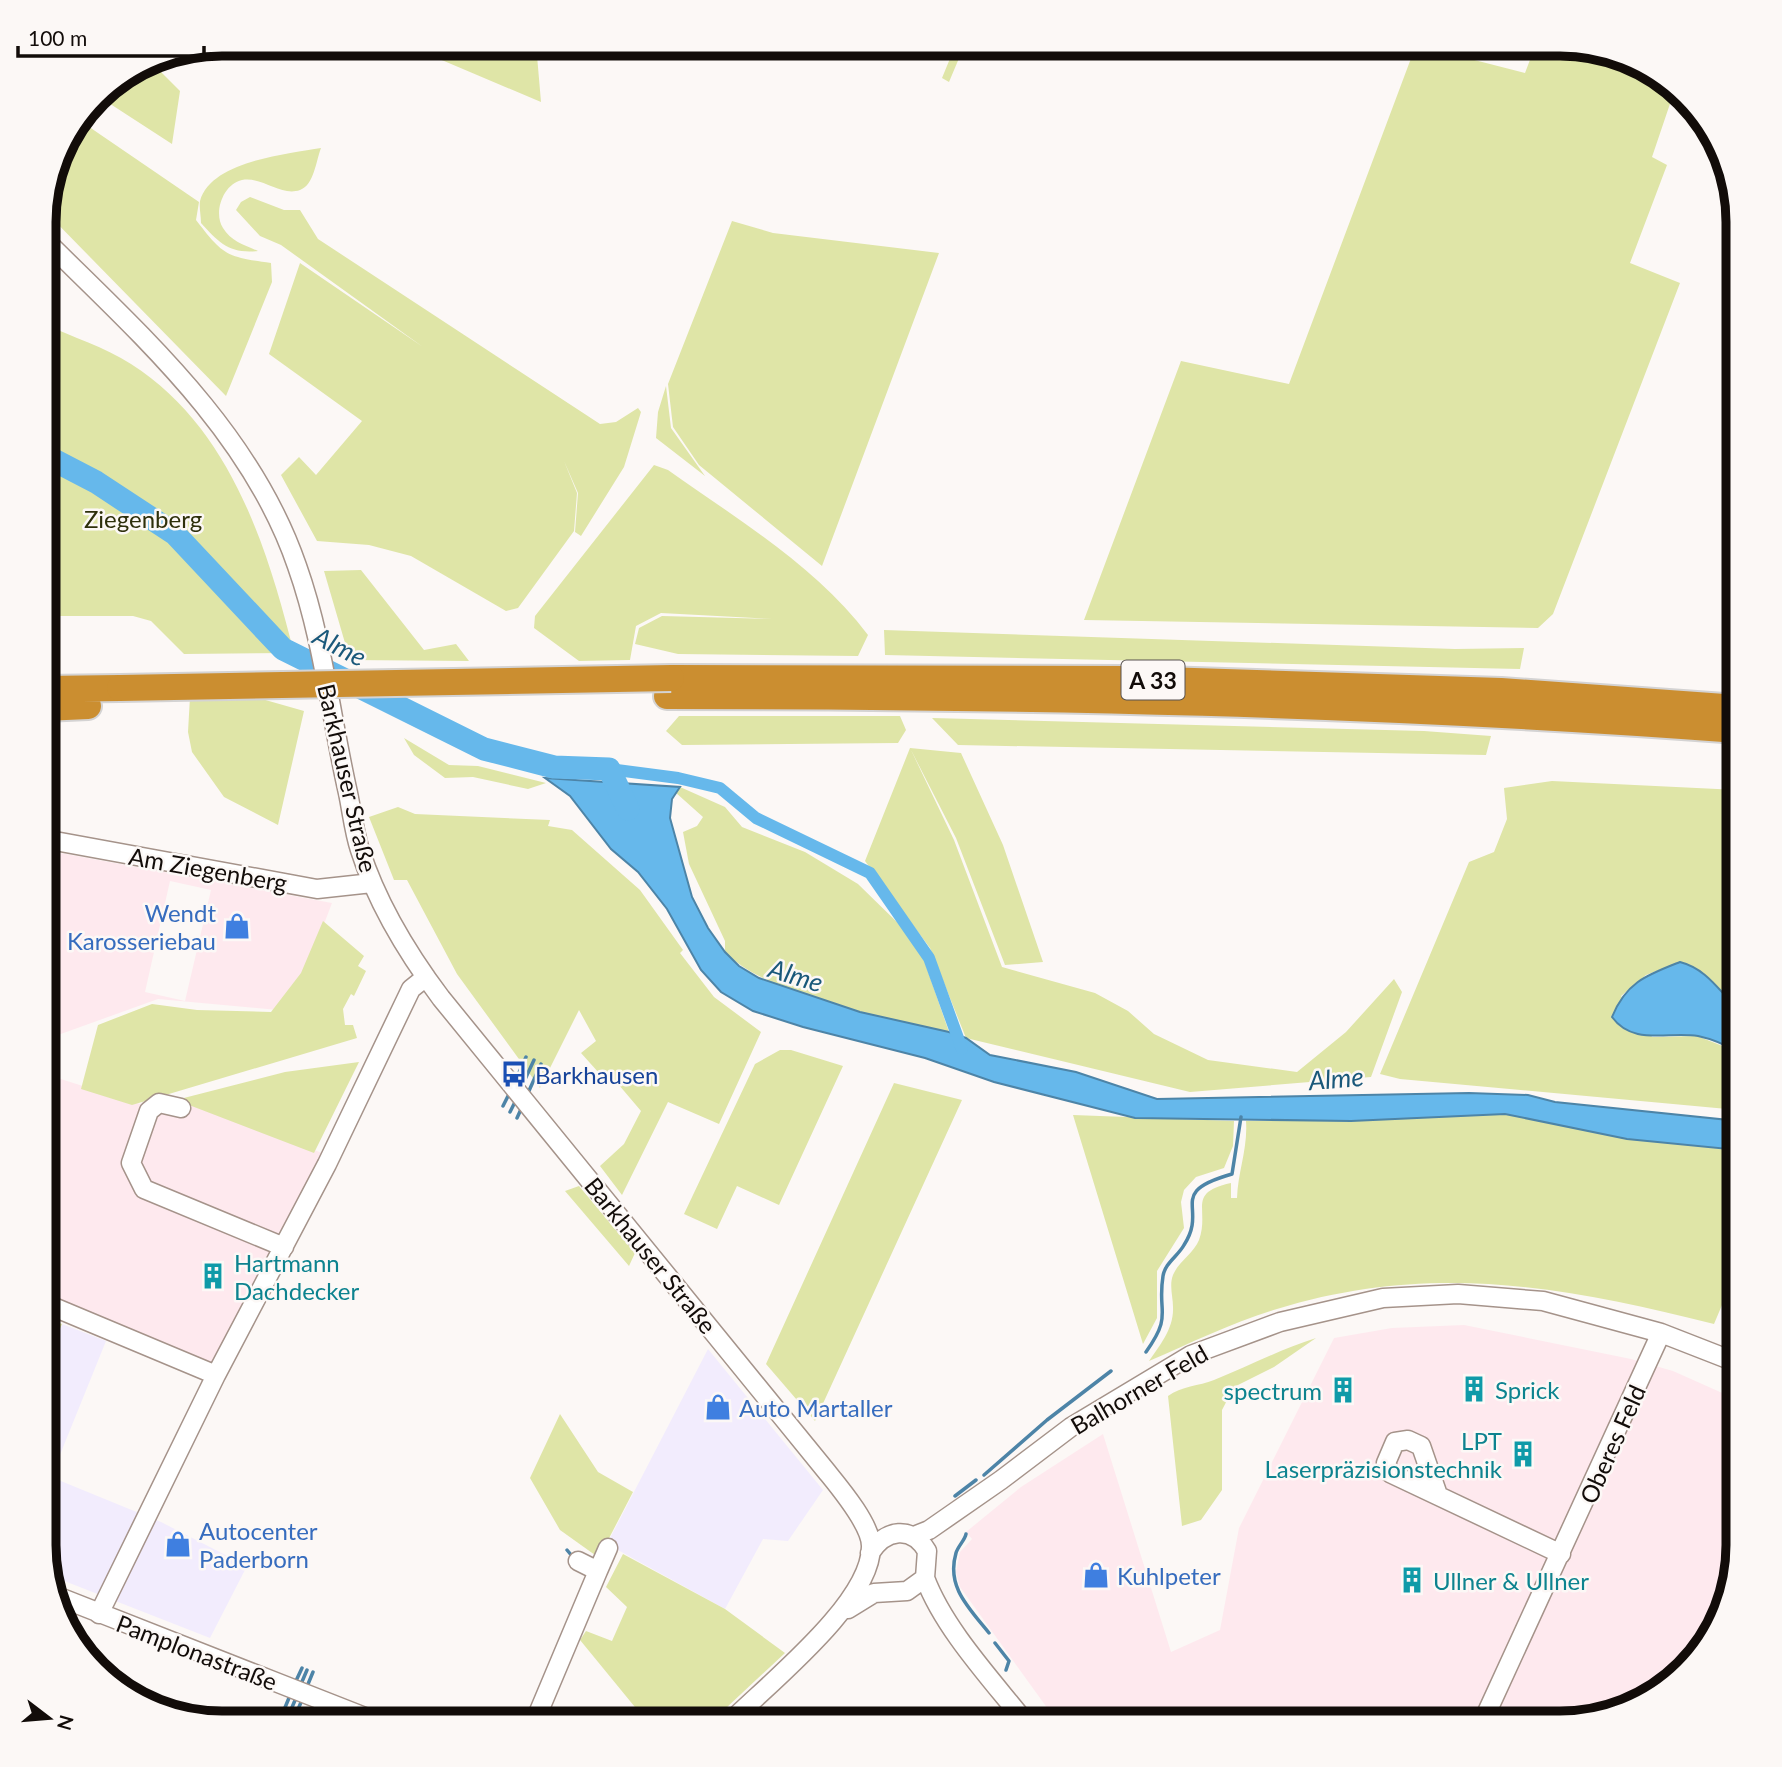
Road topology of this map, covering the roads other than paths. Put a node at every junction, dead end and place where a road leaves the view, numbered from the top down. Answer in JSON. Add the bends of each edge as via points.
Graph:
{"nodes":[{"id":1,"x":56,"y":251,"type":"edge"},
{"id":2,"x":669,"y":687,"type":"junction"},
{"id":3,"x":56,"y":690,"type":"edge"},
{"id":4,"x":119,"y":697,"type":"junction"},
{"id":5,"x":56,"y":706,"type":"edge"},
{"id":6,"x":1726,"y":707,"type":"edge"},
{"id":7,"x":1726,"y":729,"type":"edge"},
{"id":8,"x":56,"y":841,"type":"edge"},
{"id":9,"x":372,"y":883,"type":"junction"},
{"id":10,"x":426,"y":977,"type":"junction"},
{"id":11,"x":181,"y":1108,"type":"dead end"},
{"id":12,"x":284,"y":1247,"type":"junction"},
{"id":13,"x":56,"y":1308,"type":"edge"},
{"id":14,"x":1661,"y":1333,"type":"junction"},
{"id":15,"x":1726,"y":1358,"type":"edge"},
{"id":16,"x":216,"y":1375,"type":"junction"},
{"id":17,"x":1001,"y":1480,"type":"junction"},
{"id":18,"x":1438,"y":1495,"type":"dead end"},
{"id":19,"x":849,"y":1500,"type":"junction"},
{"id":20,"x":905,"y":1534,"type":"junction"},
{"id":21,"x":608,"y":1548,"type":"dead end"},
{"id":22,"x":1561,"y":1554,"type":"junction"},
{"id":23,"x":869,"y":1559,"type":"junction"},
{"id":24,"x":578,"y":1561,"type":"dead end"},
{"id":25,"x":927,"y":1569,"type":"junction"},
{"id":26,"x":598,"y":1571,"type":"junction"},
{"id":27,"x":899,"y":1591,"type":"junction"},
{"id":28,"x":65,"y":1600,"type":"edge"},
{"id":29,"x":99,"y":1614,"type":"junction"},
{"id":30,"x":840,"y":1615,"type":"junction"},
{"id":31,"x":954,"y":1630,"type":"junction"},
{"id":32,"x":349,"y":1711,"type":"edge"},
{"id":33,"x":539,"y":1711,"type":"edge"},
{"id":34,"x":741,"y":1711,"type":"edge"},
{"id":35,"x":1017,"y":1711,"type":"edge"},
{"id":36,"x":1488,"y":1711,"type":"edge"}],
"edges":[{"from":1,"to":9,"type":"street","name":"Barkhauser Straße","via":[[220,423],[256,480],[297,564],[321,655],[359,848]]},
{"from":2,"to":4,"type":"highway","number":"A 33"},
{"from":2,"to":6,"type":"highway","number":"A 33","via":[[863,676],[1132,679],[1489,691]]},
{"from":2,"to":7,"type":"highway","number":"A 33","via":[[1394,708]]},
{"from":3,"to":4,"type":"highway","number":"A 33"},
{"from":4,"to":5,"type":"highway","number":"A 33"},
{"from":8,"to":9,"type":"street","name":"Am Ziegenberg","via":[[317,889]]},
{"from":9,"to":10,"type":"street","name":"Barkhauser Straße"},
{"from":10,"to":12,"type":"street","via":[[411,989]]},
{"from":10,"to":19,"type":"street","name":"Barkhauser Straße"},
{"from":11,"to":12,"type":"street","via":[[159,1103],[149,1111],[131,1163],[144,1189]]},
{"from":12,"to":16,"type":"street"},
{"from":13,"to":16,"type":"street"},
{"from":14,"to":15,"type":"street","name":"Balhorner Feld"},
{"from":14,"to":17,"type":"street","name":"Balhorner Feld","via":[[1543,1301],[1458,1294],[1383,1297],[1280,1322],[1191,1355],[1071,1427]]},
{"from":14,"to":22,"type":"street","name":"Oberes Feld"},
{"from":16,"to":29,"type":"street"},
{"from":17,"to":20,"type":"street","name":"Balhorner Feld","via":[[929,1530]]},
{"from":17,"to":25,"type":"street","name":"Balhorner Feld","via":[[931,1546]]},
{"from":18,"to":22,"type":"street"},
{"from":19,"to":20,"type":"street","name":"Barkhauser Straße","via":[[886,1530]]},
{"from":19,"to":23,"type":"street","name":"Barkhauser Straße","via":[[871,1541]]},
{"from":20,"to":23,"type":"street","via":[[879,1540]]},
{"from":20,"to":25,"type":"street","via":[[923,1544]]},
{"from":21,"to":26,"type":"street"},
{"from":22,"to":36,"type":"street","name":"Oberes Feld"},
{"from":23,"to":27,"type":"street","via":[[874,1579]]},
{"from":23,"to":30,"type":"street","via":[[863,1583]]},
{"from":24,"to":26,"type":"street"},
{"from":25,"to":27,"type":"street"},
{"from":25,"to":31,"type":"street","via":[[931,1594]]},
{"from":26,"to":33,"type":"street"},
{"from":27,"to":30,"type":"street","via":[[874,1593]]},
{"from":27,"to":31,"type":"street","via":[[923,1601]]},
{"from":28,"to":29,"type":"street","name":"Pamplonastraße"},
{"from":29,"to":32,"type":"street","name":"Pamplonastraße"},
{"from":30,"to":34,"type":"street"},
{"from":31,"to":35,"type":"street"}]}
